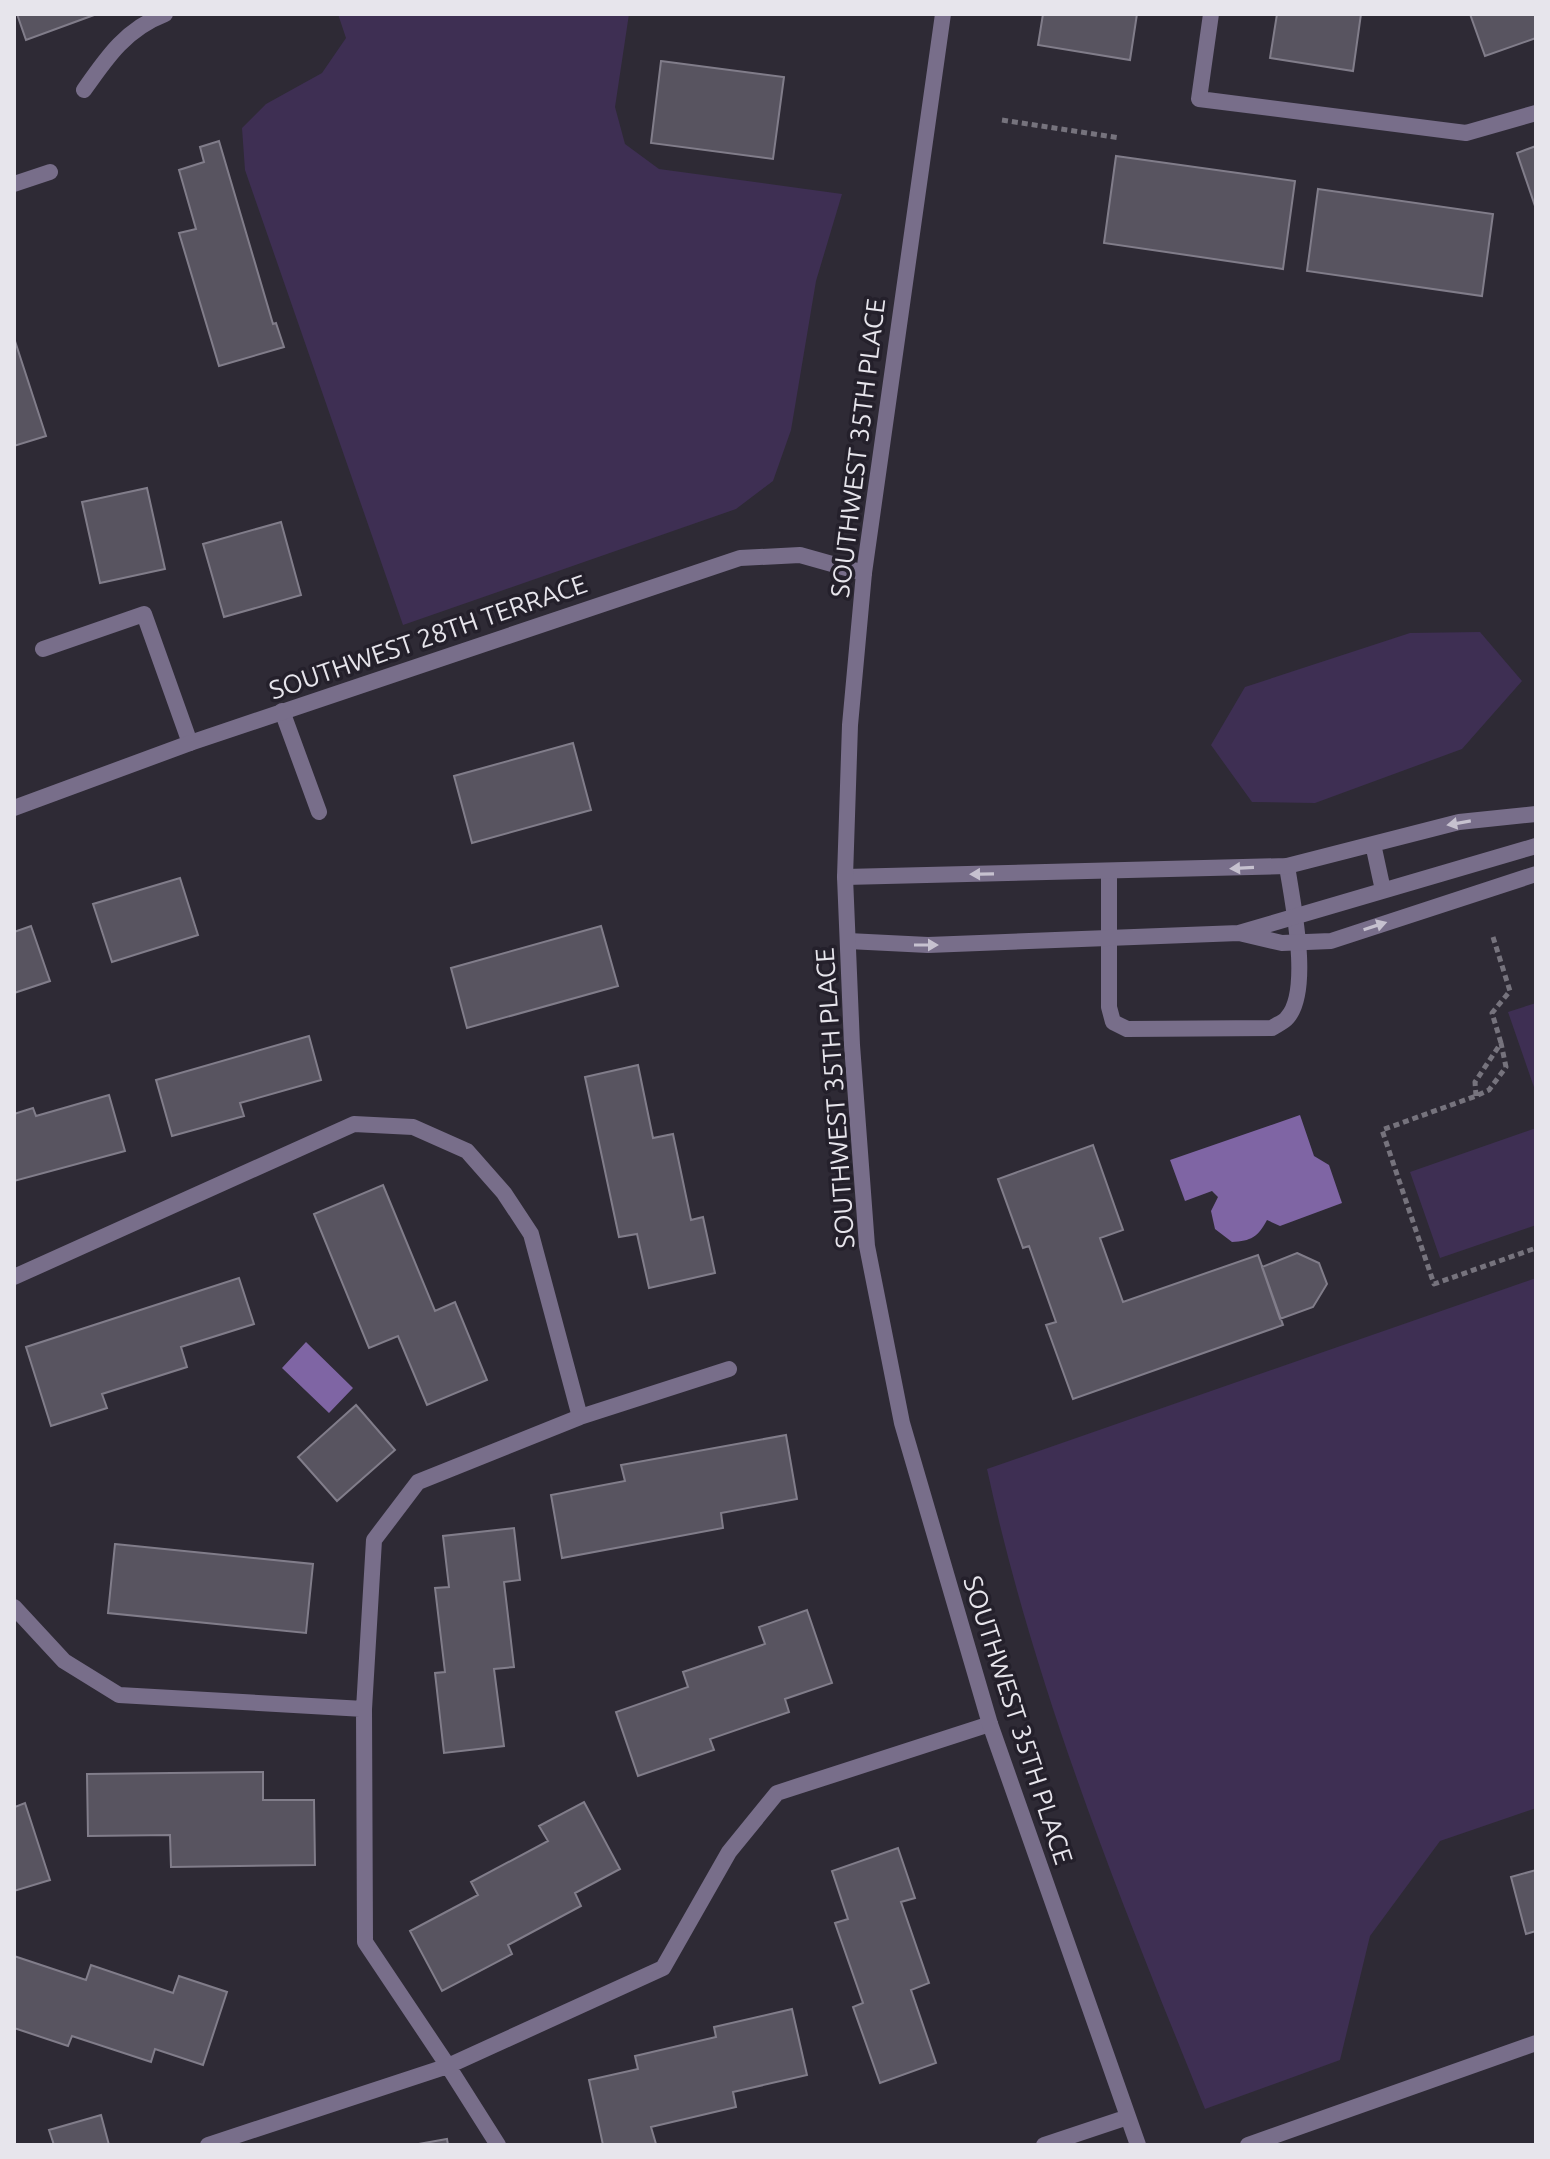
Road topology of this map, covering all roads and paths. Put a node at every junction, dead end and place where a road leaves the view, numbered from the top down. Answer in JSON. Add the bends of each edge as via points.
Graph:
{"nodes":[{"id":1,"x":165,"y":14,"type":"edge"},
{"id":2,"x":943,"y":14,"type":"edge"},
{"id":3,"x":1211,"y":14,"type":"edge"},
{"id":4,"x":84,"y":90,"type":"dead end"},
{"id":5,"x":1536,"y":113,"type":"edge"},
{"id":6,"x":1002,"y":120,"type":"dead end"},
{"id":7,"x":1120,"y":138,"type":"dead end"},
{"id":8,"x":50,"y":172,"type":"dead end"},
{"id":9,"x":14,"y":184,"type":"edge"},
{"id":10,"x":864,"y":573,"type":"junction"},
{"id":11,"x":43,"y":649,"type":"dead end"},
{"id":12,"x":282,"y":711,"type":"junction"},
{"id":13,"x":190,"y":743,"type":"junction"},
{"id":14,"x":14,"y":808,"type":"edge"},
{"id":15,"x":319,"y":812,"type":"dead end"},
{"id":16,"x":1536,"y":814,"type":"edge"},
{"id":17,"x":1373,"y":844,"type":"junction"},
{"id":18,"x":1536,"y":846,"type":"edge"},
{"id":19,"x":1287,"y":866,"type":"junction"},
{"id":20,"x":1109,"y":872,"type":"junction"},
{"id":21,"x":1536,"y":874,"type":"edge"},
{"id":22,"x":845,"y":877,"type":"junction"},
{"id":23,"x":1383,"y":890,"type":"junction"},
{"id":24,"x":1295,"y":914,"type":"junction"},
{"id":25,"x":1239,"y":933,"type":"junction"},
{"id":26,"x":1493,"y":937,"type":"dead end"},
{"id":27,"x":1108,"y":938,"type":"junction"},
{"id":28,"x":848,"y":941,"type":"junction"},
{"id":29,"x":1300,"y":942,"type":"junction"},
{"id":30,"x":1501,"y":1043,"type":"junction"},
{"id":31,"x":1476,"y":1096,"type":"junction"},
{"id":32,"x":1536,"y":1248,"type":"edge"},
{"id":33,"x":14,"y":1277,"type":"edge"},
{"id":34,"x":729,"y":1369,"type":"dead end"},
{"id":35,"x":580,"y":1417,"type":"junction"},
{"id":36,"x":14,"y":1607,"type":"edge"},
{"id":37,"x":364,"y":1709,"type":"junction"},
{"id":38,"x":990,"y":1724,"type":"junction"},
{"id":39,"x":1536,"y":2043,"type":"edge"},
{"id":40,"x":448,"y":2066,"type":"junction"},
{"id":41,"x":1128,"y":2117,"type":"junction"},
{"id":42,"x":208,"y":2145,"type":"edge"},
{"id":43,"x":498,"y":2145,"type":"edge"},
{"id":44,"x":1044,"y":2145,"type":"edge"},
{"id":45,"x":1138,"y":2145,"type":"edge"},
{"id":46,"x":1248,"y":2145,"type":"edge"}],
"edges":[{"from":1,"to":4,"type":"street","via":[[119,41]]},
{"from":2,"to":10,"type":"street","name":"SOUTHWEST 35TH PLACE"},
{"from":3,"to":5,"type":"street","via":[[1199,99],[1466,133]]},
{"from":6,"to":7,"type":"path"},
{"from":8,"to":9,"type":"street"},
{"from":10,"to":12,"type":"street","name":"SOUTHWEST 28TH TERRACE","via":[[800,555],[740,558]]},
{"from":10,"to":22,"type":"street","name":"SOUTHWEST 35TH PLACE","via":[[850,725]]},
{"from":11,"to":13,"type":"street","via":[[144,614]]},
{"from":12,"to":13,"type":"street","name":"SOUTHWEST 28TH TERRACE"},
{"from":12,"to":15,"type":"street"},
{"from":13,"to":14,"type":"street","name":"SOUTHWEST 28TH TERRACE"},
{"from":16,"to":17,"type":"street","one_way":true,"via":[[1459,822]]},
{"from":17,"to":19,"type":"street"},
{"from":17,"to":23,"type":"street"},
{"from":18,"to":23,"type":"street"},
{"from":19,"to":20,"type":"street","one_way":true},
{"from":19,"to":24,"type":"street"},
{"from":20,"to":22,"type":"street","one_way":true},
{"from":20,"to":27,"type":"street"},
{"from":29,"to":21,"type":"street","one_way":true,"via":[[1331,941]]},
{"from":22,"to":28,"type":"street","name":"SOUTHWEST 35TH PLACE"},
{"from":23,"to":24,"type":"street"},
{"from":24,"to":25,"type":"street"},
{"from":24,"to":29,"type":"street"},
{"from":25,"to":27,"type":"street"},
{"from":25,"to":29,"type":"street"},
{"from":26,"to":30,"type":"path","via":[[1510,991],[1492,1013]]},
{"from":28,"to":27,"type":"street","one_way":true,"via":[[928,945]]},
{"from":27,"to":29,"type":"street","via":[[1109,1007],[1113,1022],[1127,1029],[1272,1028],[1287,1019],[1296,1002]]},
{"from":28,"to":38,"type":"street","name":"SOUTHWEST 35TH PLACE","via":[[867,1246],[902,1423]]},
{"from":30,"to":31,"type":"path","via":[[1475,1082]]},
{"from":30,"to":31,"type":"path","via":[[1506,1067],[1489,1090]]},
{"from":31,"to":32,"type":"path","via":[[1382,1130],[1434,1284]]},
{"from":33,"to":35,"type":"street","via":[[354,1124],[413,1127],[467,1151],[531,1234]]},
{"from":34,"to":35,"type":"street"},
{"from":35,"to":37,"type":"street","via":[[418,1482],[374,1540]]},
{"from":36,"to":37,"type":"street","via":[[64,1661],[119,1695]]},
{"from":37,"to":40,"type":"street","via":[[365,1942]]},
{"from":38,"to":40,"type":"street","via":[[777,1793],[729,1852],[663,1968]]},
{"from":38,"to":41,"type":"street","name":"SOUTHWEST 35TH PLACE"},
{"from":39,"to":46,"type":"street"},
{"from":40,"to":42,"type":"street"},
{"from":40,"to":43,"type":"street"},
{"from":41,"to":44,"type":"street"},
{"from":41,"to":45,"type":"street","name":"SOUTHWEST 35TH PLACE"}]}
